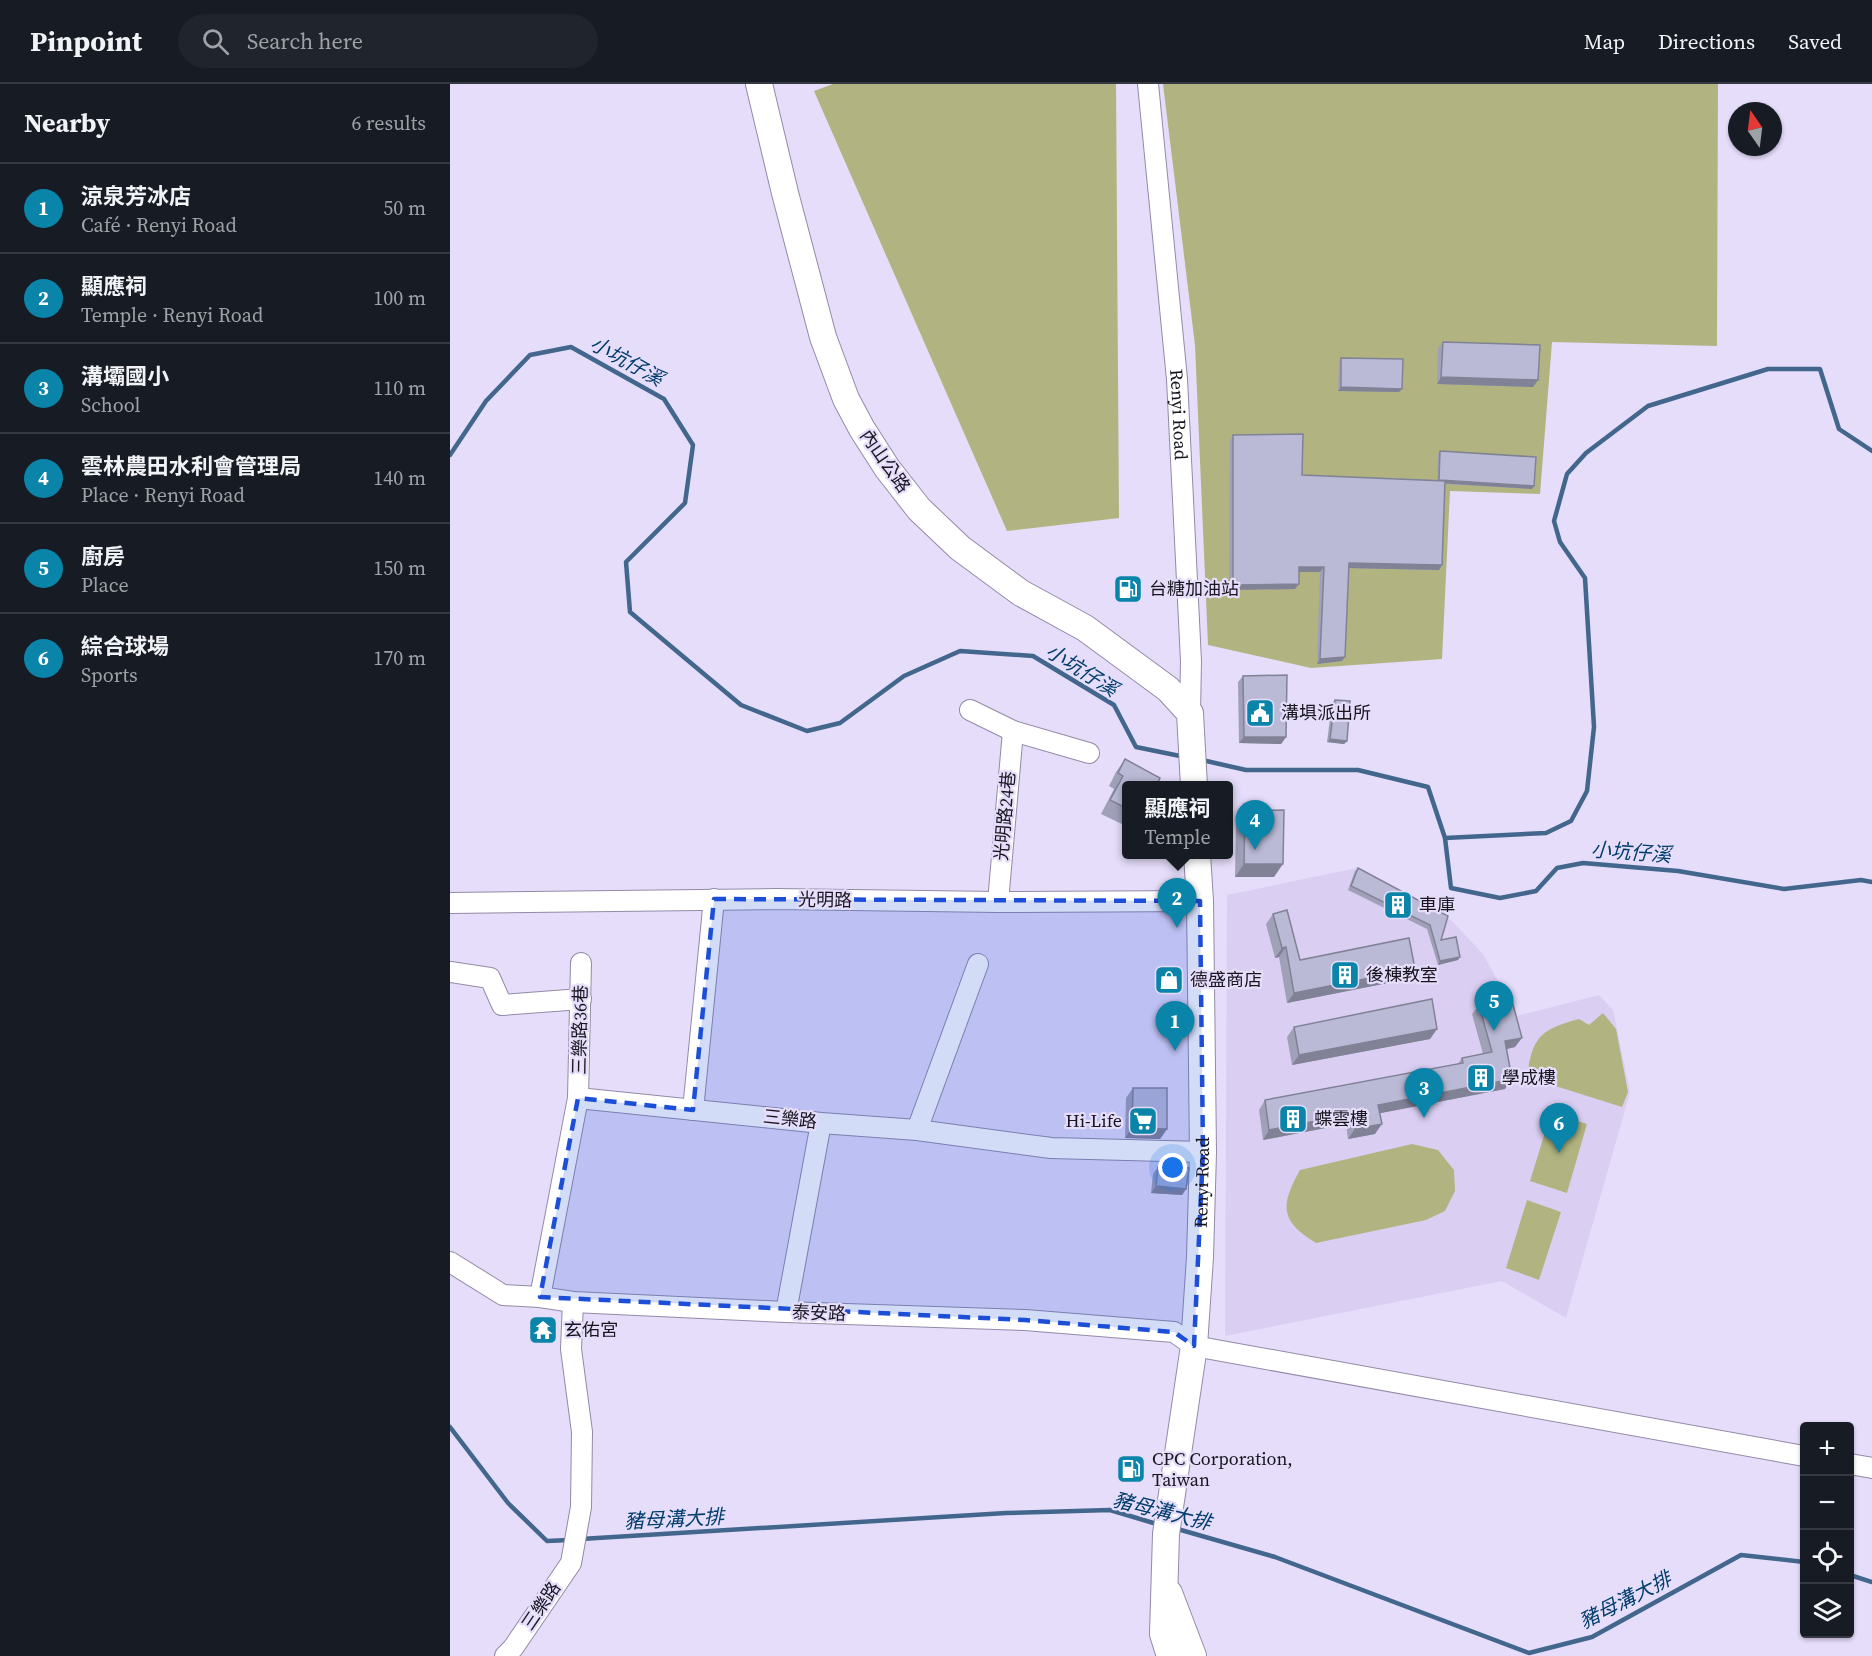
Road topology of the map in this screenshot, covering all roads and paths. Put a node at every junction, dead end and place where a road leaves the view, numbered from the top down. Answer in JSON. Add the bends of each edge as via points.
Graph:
{"nodes":[{"id":1,"x":759,"y":84,"type":"edge"},
{"id":2,"x":1148,"y":84,"type":"edge"},
{"id":3,"x":970,"y":710,"type":"dead end"},
{"id":4,"x":1190,"y":713,"type":"junction"},
{"id":5,"x":1013,"y":730,"type":"junction"},
{"id":6,"x":1089,"y":753,"type":"dead end"},
{"id":7,"x":1194,"y":781,"type":"edge"},
{"id":8,"x":1197,"y":859,"type":"edge"},
{"id":9,"x":714,"y":899,"type":"junction"},
{"id":10,"x":1200,"y":901,"type":"junction"},
{"id":11,"x":998,"y":902,"type":"junction"},
{"id":12,"x":450,"y":903,"type":"edge"},
{"id":13,"x":581,"y":963,"type":"dead end"},
{"id":14,"x":978,"y":964,"type":"dead end"},
{"id":15,"x":450,"y":972,"type":"edge"},
{"id":16,"x":580,"y":999,"type":"junction"},
{"id":17,"x":578,"y":1098,"type":"junction"},
{"id":18,"x":693,"y":1110,"type":"junction"},
{"id":19,"x":821,"y":1123,"type":"junction"},
{"id":20,"x":917,"y":1130,"type":"junction"},
{"id":21,"x":1203,"y":1152,"type":"junction"},
{"id":22,"x":450,"y":1262,"type":"edge"},
{"id":23,"x":540,"y":1297,"type":"junction"},
{"id":24,"x":573,"y":1302,"type":"junction"},
{"id":25,"x":786,"y":1312,"type":"junction"},
{"id":26,"x":1194,"y":1346,"type":"junction"},
{"id":27,"x":1800,"y":1455,"type":"edge"},
{"id":28,"x":1854,"y":1465,"type":"edge"},
{"id":29,"x":1872,"y":1468,"type":"edge"},
{"id":30,"x":1164,"y":1579,"type":"junction"},
{"id":31,"x":505,"y":1656,"type":"edge"},
{"id":32,"x":1170,"y":1656,"type":"edge"},
{"id":33,"x":1193,"y":1656,"type":"edge"}],
"edges":[{"from":1,"to":4,"type":"main road","name":"內山公路","via":[[823,337],[846,399],[886,468],[919,509],[960,548],[1021,593],[1085,628],[1168,689]]},
{"from":2,"to":4,"type":"street","name":"Renyi Road","via":[[1177,379],[1191,661]]},
{"from":3,"to":5,"type":"street"},
{"from":4,"to":7,"type":"main road","name":"Renyi Road"},
{"from":5,"to":6,"type":"street"},
{"from":5,"to":11,"type":"street","name":"光明路24巷"},
{"from":8,"to":10,"type":"main road","name":"Renyi Road"},
{"from":9,"to":11,"type":"street","name":"光明路"},
{"from":9,"to":12,"type":"street","name":"光明路"},
{"from":9,"to":18,"type":"street"},
{"from":10,"to":11,"type":"street","name":"光明路"},
{"from":10,"to":21,"type":"main road","name":"Renyi Road"},
{"from":13,"to":16,"type":"street","name":"三樂路36巷"},
{"from":14,"to":20,"type":"street"},
{"from":15,"to":16,"type":"street","via":[[490,978],[502,1005]]},
{"from":16,"to":17,"type":"street","name":"三樂路36巷"},
{"from":17,"to":18,"type":"street","name":"三樂路"},
{"from":17,"to":23,"type":"street"},
{"from":18,"to":19,"type":"street","name":"三樂路"},
{"from":19,"to":20,"type":"street","name":"三樂路"},
{"from":19,"to":25,"type":"street"},
{"from":20,"to":21,"type":"street","name":"三樂路","via":[[1051,1148]]},
{"from":21,"to":26,"type":"main road","name":"Renyi Road"},
{"from":22,"to":23,"type":"street","name":"泰安路","via":[[503,1295]]},
{"from":23,"to":24,"type":"street","name":"泰安路"},
{"from":24,"to":25,"type":"street","name":"泰安路"},
{"from":24,"to":31,"type":"street","name":"三樂路","via":[[572,1349],[582,1432],[580,1515],[570,1563]]},
{"from":25,"to":26,"type":"street","name":"泰安路","via":[[1025,1320],[1174,1332]]},
{"from":26,"to":27,"type":"street","name":"泰安路"},
{"from":26,"to":30,"type":"main road","name":"Renyi Road","via":[[1166,1534]]},
{"from":28,"to":29,"type":"street"},
{"from":30,"to":32,"type":"main road","via":[[1163,1634]]},
{"from":30,"to":33,"type":"main road"}]}
